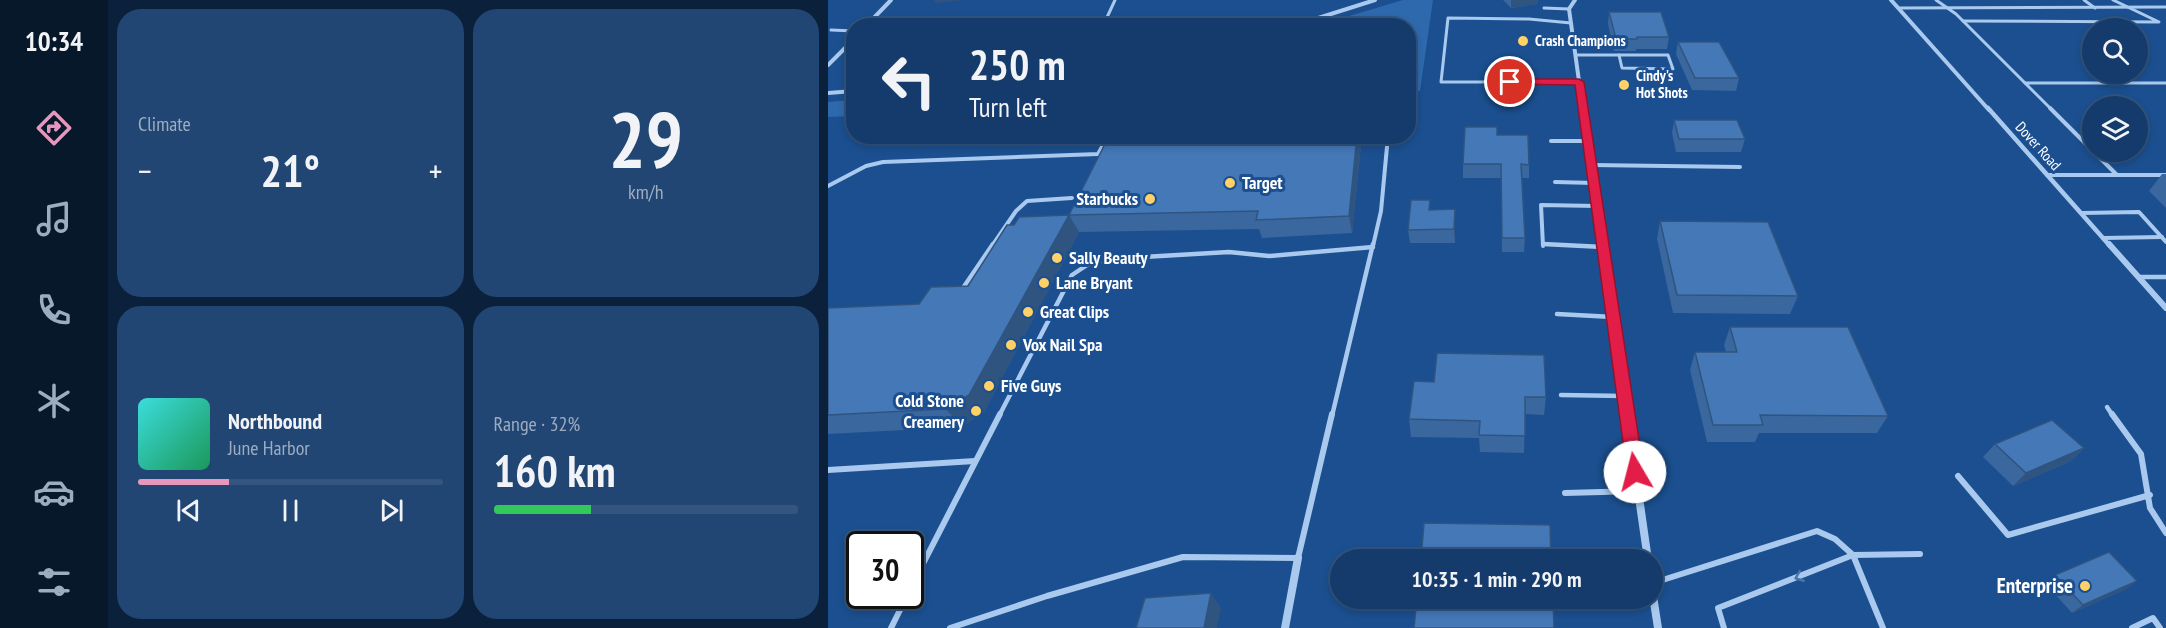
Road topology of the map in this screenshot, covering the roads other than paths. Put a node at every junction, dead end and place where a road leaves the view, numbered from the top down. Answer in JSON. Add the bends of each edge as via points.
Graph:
{"nodes":[{"id":1,"x":891,"y":0,"type":"edge"},
{"id":2,"x":1115,"y":0,"type":"edge"},
{"id":3,"x":1375,"y":0,"type":"edge"},
{"id":4,"x":1575,"y":0,"type":"edge"},
{"id":5,"x":1891,"y":0,"type":"edge"},
{"id":6,"x":1936,"y":0,"type":"edge"},
{"id":7,"x":2084,"y":0,"type":"edge"},
{"id":8,"x":2113,"y":0,"type":"edge"},
{"id":9,"x":2124,"y":6,"type":"junction"},
{"id":10,"x":2166,"y":7,"type":"edge"},
{"id":11,"x":1544,"y":8,"type":"dead end"},
{"id":12,"x":1898,"y":8,"type":"junction"},
{"id":13,"x":1944,"y":8,"type":"junction"},
{"id":14,"x":2095,"y":8,"type":"junction"},
{"id":15,"x":1569,"y":9,"type":"junction"},
{"id":16,"x":874,"y":18,"type":"edge"},
{"id":17,"x":1107,"y":18,"type":"edge"},
{"id":18,"x":1318,"y":18,"type":"edge"},
{"id":19,"x":1963,"y":21,"type":"junction"},
{"id":20,"x":2159,"y":22,"type":"junction"},
{"id":21,"x":1571,"y":23,"type":"junction"},
{"id":22,"x":2166,"y":26,"type":"edge"},
{"id":23,"x":831,"y":30,"type":"dead end"},
{"id":24,"x":846,"y":31,"type":"edge"},
{"id":25,"x":846,"y":47,"type":"edge"},
{"id":26,"x":1576,"y":55,"type":"junction"},
{"id":27,"x":1618,"y":55,"type":"junction"},
{"id":28,"x":828,"y":64,"type":"edge"},
{"id":29,"x":1579,"y":82,"type":"junction"},
{"id":30,"x":2025,"y":83,"type":"junction"},
{"id":31,"x":2166,"y":83,"type":"edge"},
{"id":32,"x":846,"y":92,"type":"edge"},
{"id":33,"x":828,"y":93,"type":"edge"},
{"id":34,"x":2082,"y":140,"type":"edge"},
{"id":35,"x":1551,"y":141,"type":"dead end"},
{"id":36,"x":1588,"y":141,"type":"junction"},
{"id":37,"x":1104,"y":144,"type":"edge"},
{"id":38,"x":1387,"y":144,"type":"edge"},
{"id":39,"x":2104,"y":162,"type":"edge"},
{"id":40,"x":1591,"y":165,"type":"junction"},
{"id":41,"x":1740,"y":167,"type":"dead end"},
{"id":42,"x":2047,"y":175,"type":"junction"},
{"id":43,"x":2117,"y":175,"type":"junction"},
{"id":44,"x":2166,"y":175,"type":"edge"},
{"id":45,"x":1555,"y":182,"type":"dead end"},
{"id":46,"x":1594,"y":183,"type":"junction"},
{"id":47,"x":828,"y":186,"type":"edge"},
{"id":48,"x":1072,"y":198,"type":"dead end"},
{"id":49,"x":1597,"y":206,"type":"junction"},
{"id":50,"x":2082,"y":213,"type":"junction"},
{"id":51,"x":2162,"y":237,"type":"junction"},
{"id":52,"x":2103,"y":238,"type":"junction"},
{"id":53,"x":2166,"y":242,"type":"edge"},
{"id":54,"x":1373,"y":247,"type":"junction"},
{"id":55,"x":1603,"y":247,"type":"junction"},
{"id":56,"x":2139,"y":277,"type":"junction"},
{"id":57,"x":2166,"y":278,"type":"edge"},
{"id":58,"x":958,"y":291,"type":"edge"},
{"id":59,"x":2166,"y":308,"type":"edge"},
{"id":60,"x":1557,"y":314,"type":"dead end"},
{"id":61,"x":1613,"y":316,"type":"junction"},
{"id":62,"x":1561,"y":395,"type":"dead end"},
{"id":63,"x":1624,"y":396,"type":"junction"},
{"id":64,"x":2107,"y":406,"type":"dead end"},
{"id":65,"x":975,"y":461,"type":"junction"},
{"id":66,"x":828,"y":470,"type":"edge"},
{"id":67,"x":1958,"y":476,"type":"dead end"},
{"id":68,"x":1638,"y":491,"type":"junction"},
{"id":69,"x":1565,"y":493,"type":"dead end"},
{"id":70,"x":2150,"y":495,"type":"junction"},
{"id":71,"x":2166,"y":533,"type":"edge"},
{"id":72,"x":1646,"y":549,"type":"edge"},
{"id":73,"x":1920,"y":554,"type":"dead end"},
{"id":74,"x":1853,"y":555,"type":"junction"},
{"id":75,"x":1298,"y":558,"type":"junction"},
{"id":76,"x":924,"y":561,"type":"edge"},
{"id":77,"x":1663,"y":580,"type":"edge"},
{"id":78,"x":901,"y":609,"type":"edge"},
{"id":79,"x":1655,"y":609,"type":"edge"},
{"id":80,"x":891,"y":628,"type":"edge"},
{"id":81,"x":950,"y":628,"type":"edge"},
{"id":82,"x":1285,"y":628,"type":"edge"},
{"id":83,"x":1658,"y":628,"type":"edge"},
{"id":84,"x":1724,"y":628,"type":"edge"},
{"id":85,"x":1883,"y":628,"type":"edge"},
{"id":86,"x":2132,"y":628,"type":"edge"},
{"id":87,"x":2160,"y":628,"type":"edge"}],
"edges":[{"from":1,"to":16,"type":"street"},
{"from":2,"to":17,"type":"lane"},
{"from":3,"to":18,"type":"street"},
{"from":4,"to":15,"type":"street"},
{"from":5,"to":12,"type":"street","name":"Dover Road"},
{"from":6,"to":13,"type":"lane"},
{"from":7,"to":14,"type":"lane"},
{"from":8,"to":9,"type":"lane"},
{"from":9,"to":10,"type":"lane"},
{"from":9,"to":14,"type":"lane"},
{"from":9,"to":20,"type":"lane"},
{"from":11,"to":15,"type":"lane"},
{"from":12,"to":13,"type":"lane"},
{"from":12,"to":42,"type":"street","name":"Dover Road"},
{"from":13,"to":14,"type":"lane"},
{"from":13,"to":19,"type":"lane"},
{"from":15,"to":21,"type":"street"},
{"from":19,"to":20,"type":"lane"},
{"from":19,"to":30,"type":"lane"},
{"from":20,"to":22,"type":"lane"},
{"from":21,"to":26,"type":"street"},
{"from":21,"to":29,"type":"lane","via":[[1448,18],[1441,82]]},
{"from":23,"to":24,"type":"lane"},
{"from":25,"to":28,"type":"street"},
{"from":26,"to":27,"type":"lane"},
{"from":26,"to":29,"type":"street"},
{"from":27,"to":27,"type":"lane","via":[[1668,55],[1673,69],[1622,68]]},
{"from":29,"to":36,"type":"street"},
{"from":30,"to":31,"type":"lane"},
{"from":30,"to":34,"type":"lane"},
{"from":32,"to":33,"type":"street"},
{"from":35,"to":36,"type":"lane"},
{"from":36,"to":40,"type":"street"},
{"from":37,"to":47,"type":"lane","via":[[1098,154],[883,162],[866,166]]},
{"from":38,"to":54,"type":"lane"},
{"from":39,"to":43,"type":"lane"},
{"from":40,"to":41,"type":"lane"},
{"from":40,"to":46,"type":"street"},
{"from":42,"to":43,"type":"lane"},
{"from":42,"to":50,"type":"street","name":"Dover Road"},
{"from":43,"to":44,"type":"lane"},
{"from":45,"to":46,"type":"lane"},
{"from":46,"to":49,"type":"street"},
{"from":48,"to":58,"type":"lane","via":[[1027,201],[1016,211],[966,286]]},
{"from":49,"to":55,"type":"street"},
{"from":49,"to":55,"type":"lane","via":[[1541,205],[1543,246]]},
{"from":50,"to":51,"type":"lane","via":[[2139,212]]},
{"from":50,"to":52,"type":"street","name":"Dover Road"},
{"from":51,"to":52,"type":"lane"},
{"from":51,"to":53,"type":"lane"},
{"from":52,"to":56,"type":"street","name":"Dover Road"},
{"from":54,"to":65,"type":"lane","via":[[1269,256],[1229,252],[1096,259],[1072,275]]},
{"from":54,"to":75,"type":"lane"},
{"from":55,"to":61,"type":"street"},
{"from":56,"to":57,"type":"lane"},
{"from":56,"to":59,"type":"street","name":"Dover Road"},
{"from":60,"to":61,"type":"lane"},
{"from":61,"to":63,"type":"street"},
{"from":62,"to":63,"type":"lane"},
{"from":63,"to":68,"type":"street"},
{"from":64,"to":70,"type":"lane","via":[[2141,454]]},
{"from":65,"to":66,"type":"lane"},
{"from":65,"to":76,"type":"lane"},
{"from":67,"to":70,"type":"lane","via":[[2008,535]]},
{"from":68,"to":69,"type":"lane"},
{"from":68,"to":72,"type":"street"},
{"from":70,"to":71,"type":"lane","via":[[2150,508]]},
{"from":73,"to":74,"type":"lane"},
{"from":74,"to":77,"type":"lane","via":[[1835,539],[1817,531]]},
{"from":74,"to":84,"type":"lane","one_way":true,"via":[[1718,609]]},
{"from":74,"to":85,"type":"lane"},
{"from":75,"to":81,"type":"lane","via":[[1182,557]]},
{"from":75,"to":82,"type":"street"},
{"from":78,"to":80,"type":"lane"},
{"from":79,"to":83,"type":"street"},
{"from":86,"to":87,"type":"lane","via":[[2153,618]]}]}
